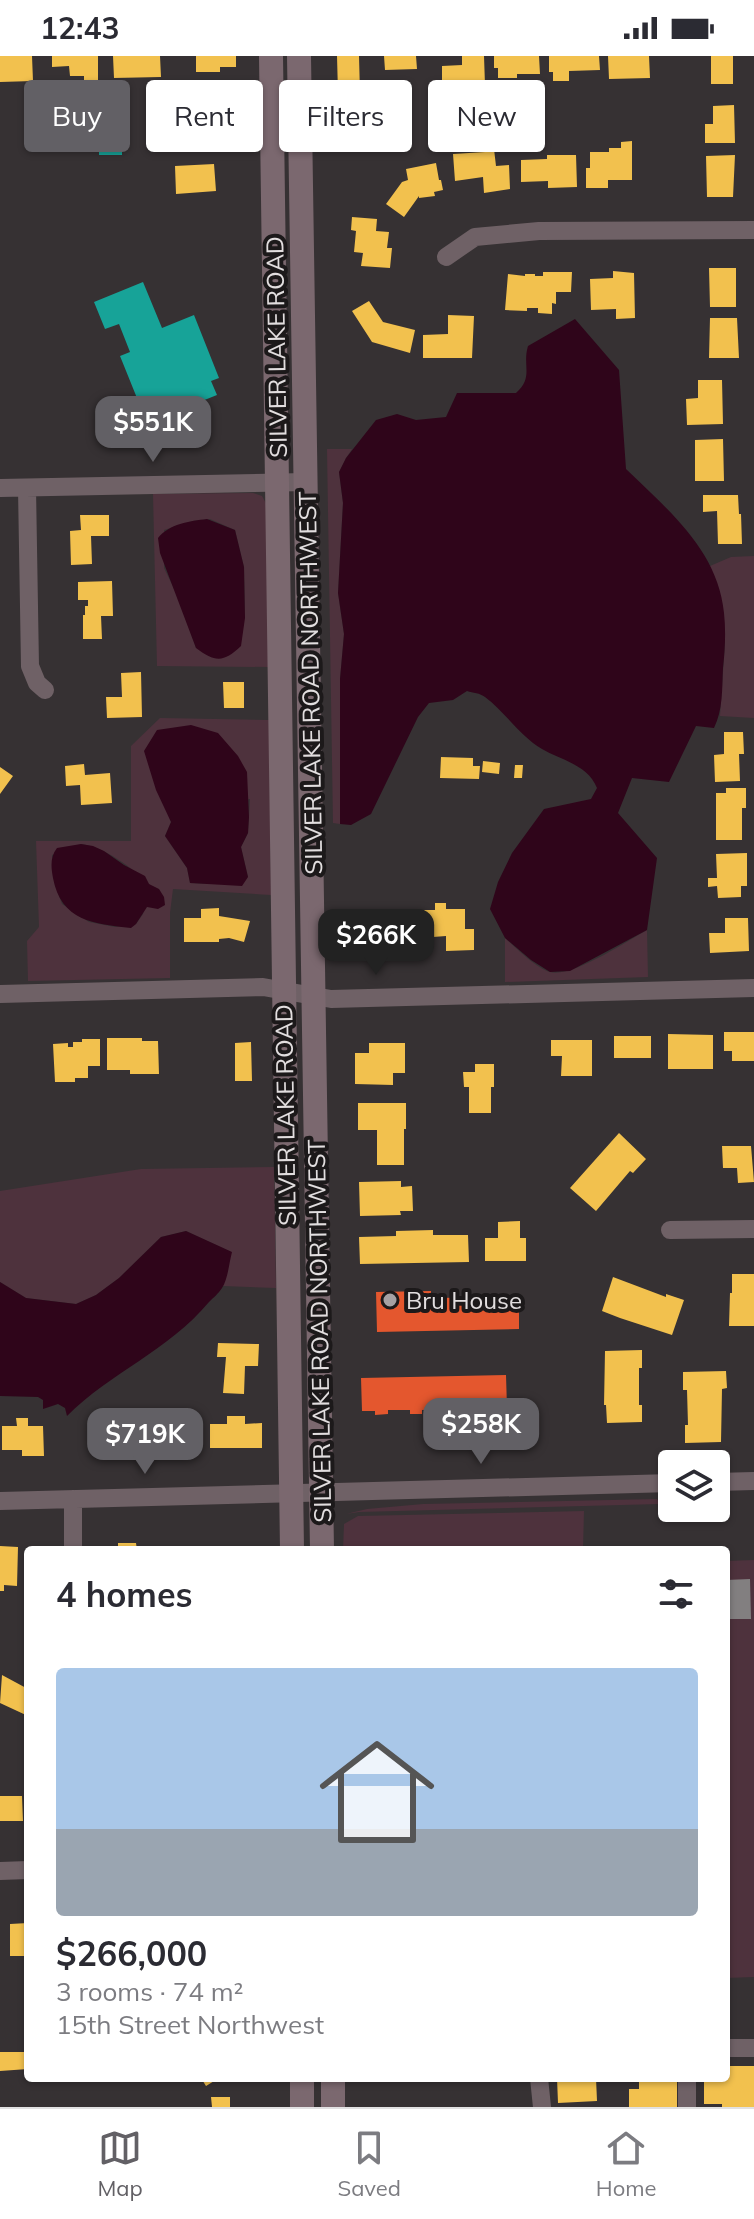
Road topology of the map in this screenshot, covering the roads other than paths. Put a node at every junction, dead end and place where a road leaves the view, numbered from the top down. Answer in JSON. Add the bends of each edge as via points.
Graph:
{"nodes":[{"id":1,"x":271,"y":56,"type":"edge"},
{"id":2,"x":299,"y":56,"type":"edge"},
{"id":3,"x":754,"y":230,"type":"edge"},
{"id":4,"x":446,"y":257,"type":"dead end"},
{"id":5,"x":279,"y":482,"type":"junction"},
{"id":6,"x":307,"y":482,"type":"junction"},
{"id":7,"x":0,"y":488,"type":"edge"},
{"id":8,"x":27,"y":488,"type":"junction"},
{"id":9,"x":45,"y":690,"type":"dead end"},
{"id":10,"x":754,"y":988,"type":"edge"},
{"id":11,"x":283,"y":989,"type":"junction"},
{"id":12,"x":0,"y":994,"type":"edge"},
{"id":13,"x":314,"y":996,"type":"junction"},
{"id":14,"x":754,"y":1229,"type":"edge"},
{"id":15,"x":670,"y":1230,"type":"dead end"},
{"id":16,"x":754,"y":1481,"type":"edge"},
{"id":17,"x":730,"y":1482,"type":"edge"},
{"id":18,"x":658,"y":1483,"type":"edge"},
{"id":19,"x":321,"y":1493,"type":"junction"},
{"id":20,"x":291,"y":1494,"type":"junction"},
{"id":21,"x":73,"y":1499,"type":"junction"},
{"id":22,"x":0,"y":1501,"type":"edge"},
{"id":23,"x":73,"y":1546,"type":"edge"},
{"id":24,"x":292,"y":1546,"type":"edge"},
{"id":25,"x":322,"y":1546,"type":"edge"},
{"id":26,"x":24,"y":1870,"type":"edge"},
{"id":27,"x":0,"y":1871,"type":"edge"},
{"id":28,"x":730,"y":2048,"type":"edge"},
{"id":29,"x":754,"y":2048,"type":"edge"},
{"id":30,"x":302,"y":2082,"type":"edge"},
{"id":31,"x":333,"y":2082,"type":"edge"},
{"id":32,"x":539,"y":2082,"type":"edge"},
{"id":33,"x":687,"y":2082,"type":"edge"},
{"id":34,"x":302,"y":2107,"type":"edge"},
{"id":35,"x":333,"y":2107,"type":"edge"},
{"id":36,"x":542,"y":2107,"type":"edge"},
{"id":37,"x":687,"y":2107,"type":"edge"}],
"edges":[{"from":1,"to":5,"type":"main road","name":"SILVER LAKE ROAD"},
{"from":2,"to":6,"type":"main road","name":"SILVER LAKE ROAD NORTHWEST"},
{"from":3,"to":4,"type":"street","via":[[539,231],[475,237]]},
{"from":5,"to":6,"type":"street"},
{"from":5,"to":8,"type":"street"},
{"from":5,"to":11,"type":"main road","name":"SILVER LAKE ROAD"},
{"from":6,"to":13,"type":"main road","name":"SILVER LAKE ROAD NORTHWEST"},
{"from":7,"to":8,"type":"street"},
{"from":8,"to":9,"type":"street","via":[[30,666]]},
{"from":10,"to":13,"type":"street"},
{"from":11,"to":12,"type":"street"},
{"from":11,"to":13,"type":"street"},
{"from":11,"to":20,"type":"main road","name":"SILVER LAKE ROAD"},
{"from":13,"to":19,"type":"main road","name":"SILVER LAKE ROAD NORTHWEST"},
{"from":14,"to":15,"type":"street"},
{"from":16,"to":17,"type":"street"},
{"from":18,"to":19,"type":"street"},
{"from":19,"to":20,"type":"street"},
{"from":19,"to":25,"type":"main road","name":"SILVER LAKE ROAD NORTHWEST"},
{"from":20,"to":21,"type":"street"},
{"from":20,"to":24,"type":"main road","name":"SILVER LAKE ROAD"},
{"from":21,"to":22,"type":"street"},
{"from":21,"to":23,"type":"street"},
{"from":26,"to":27,"type":"street"},
{"from":28,"to":29,"type":"street"},
{"from":30,"to":34,"type":"main road"},
{"from":31,"to":35,"type":"main road"},
{"from":32,"to":36,"type":"street"},
{"from":33,"to":37,"type":"street"}]}
